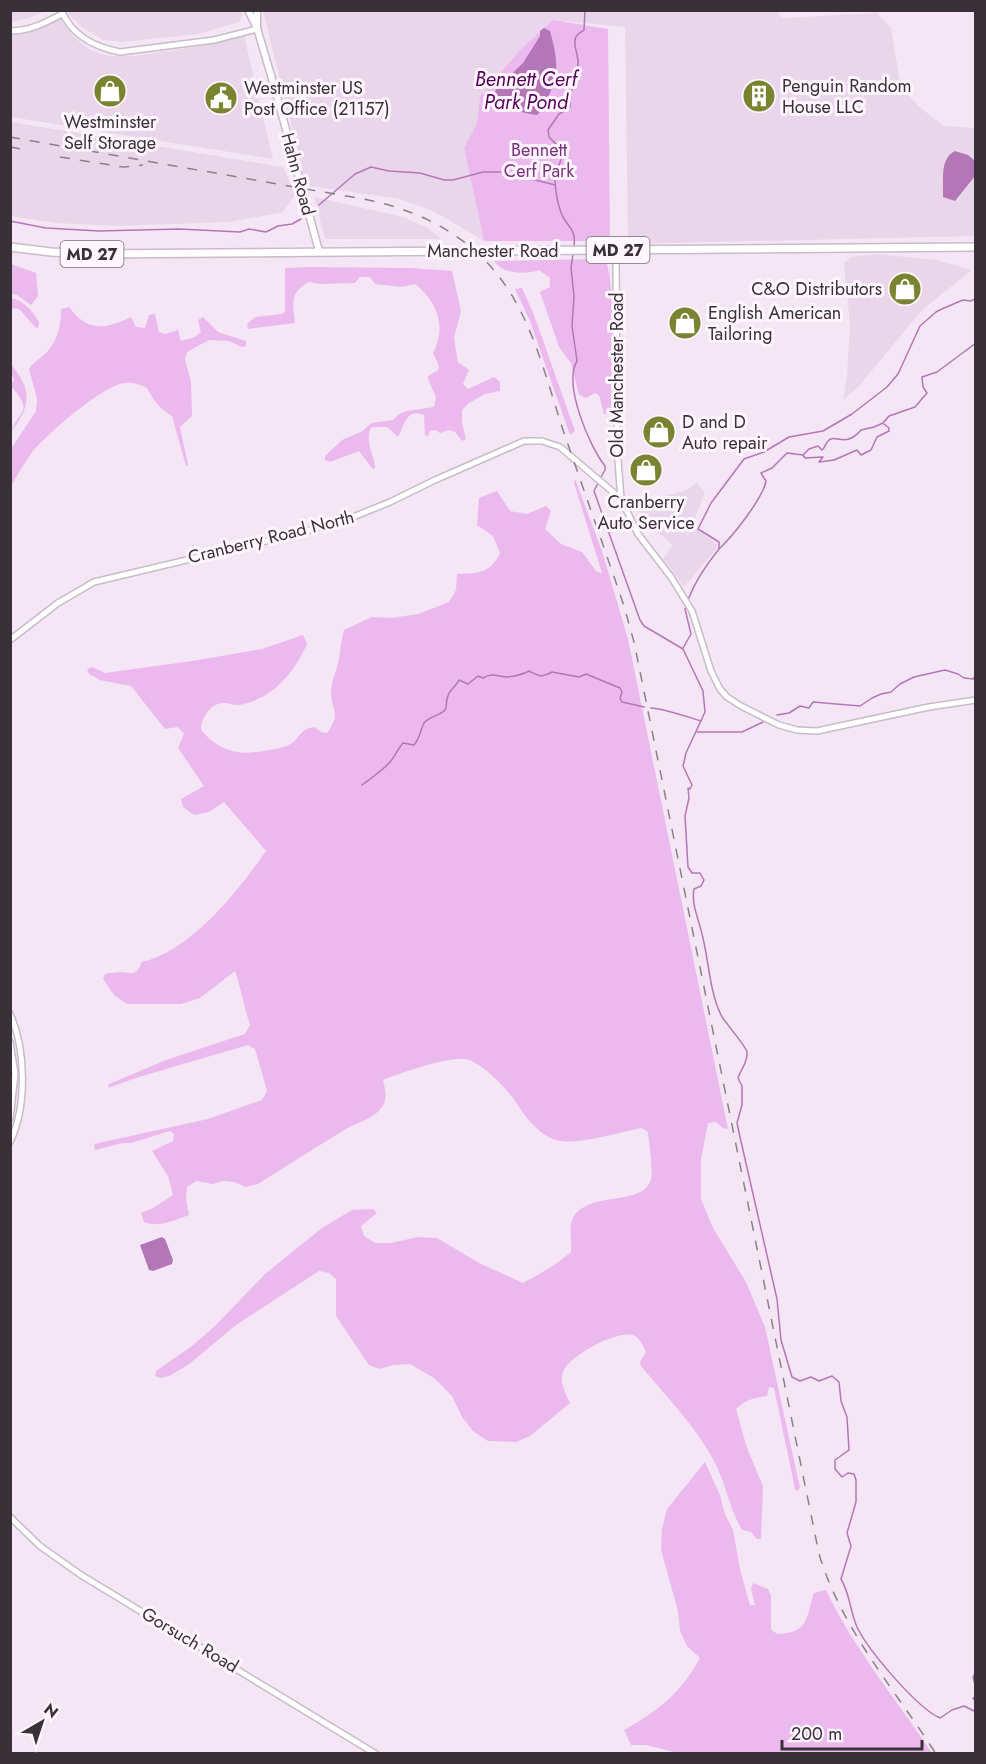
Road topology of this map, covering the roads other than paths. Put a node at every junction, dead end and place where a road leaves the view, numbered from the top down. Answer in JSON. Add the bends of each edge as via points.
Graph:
{"nodes":[{"id":1,"x":248,"y":10,"type":"edge"},
{"id":2,"x":257,"y":10,"type":"edge"},
{"id":3,"x":61,"y":12,"type":"edge"},
{"id":4,"x":257,"y":29,"type":"junction"},
{"id":5,"x":10,"y":31,"type":"edge"},
{"id":6,"x":10,"y":247,"type":"edge"},
{"id":7,"x":975,"y":247,"type":"edge"},
{"id":8,"x":616,"y":250,"type":"junction"},
{"id":9,"x":319,"y":251,"type":"junction"},
{"id":10,"x":552,"y":443,"type":"joint"},
{"id":11,"x":621,"y":499,"type":"junction"},
{"id":12,"x":10,"y":640,"type":"edge"},
{"id":13,"x":975,"y":700,"type":"edge"},
{"id":14,"x":10,"y":1014,"type":"edge"},
{"id":15,"x":10,"y":1042,"type":"edge"},
{"id":16,"x":10,"y":1118,"type":"edge"},
{"id":17,"x":10,"y":1142,"type":"edge"},
{"id":18,"x":10,"y":1517,"type":"edge"},
{"id":19,"x":376,"y":1754,"type":"edge"}],
"edges":[{"from":1,"to":4,"type":"main road","name":"Hahn Road"},
{"from":2,"to":4,"type":"main road","name":"Hahn Road"},
{"from":3,"to":4,"type":"street","via":[[84,39],[120,52],[214,40]]},
{"from":3,"to":5,"type":"street","via":[[39,25]]},
{"from":4,"to":9,"type":"main road","name":"Hahn Road"},
{"from":6,"to":9,"type":"main road","name":"Manchester Road","number":"MD 27","via":[[89,254]]},
{"from":7,"to":8,"type":"main road","name":"Manchester Road","number":"MD 27"},
{"from":8,"to":9,"type":"main road","name":"Manchester Road","number":"MD 27","bridge":true},
{"from":8,"to":11,"type":"street","name":"Old Manchester Road"},
{"from":10,"to":11,"type":"street","name":"Old Manchester Road"},
{"from":10,"to":12,"type":"street","name":"Cranberry Road North","via":[[533,440],[514,444],[390,502],[326,526],[94,582],[58,603]]},
{"from":11,"to":13,"type":"street","name":"Old Manchester Road","via":[[638,534],[692,611],[716,683],[741,706],[779,725],[818,730]]},
{"from":14,"to":17,"type":"street","via":[[22,1079],[21,1108]]},
{"from":15,"to":16,"type":"street","via":[[15,1074]]},
{"from":18,"to":19,"type":"street","name":"Gorsuch Road","via":[[67,1566]]}]}
